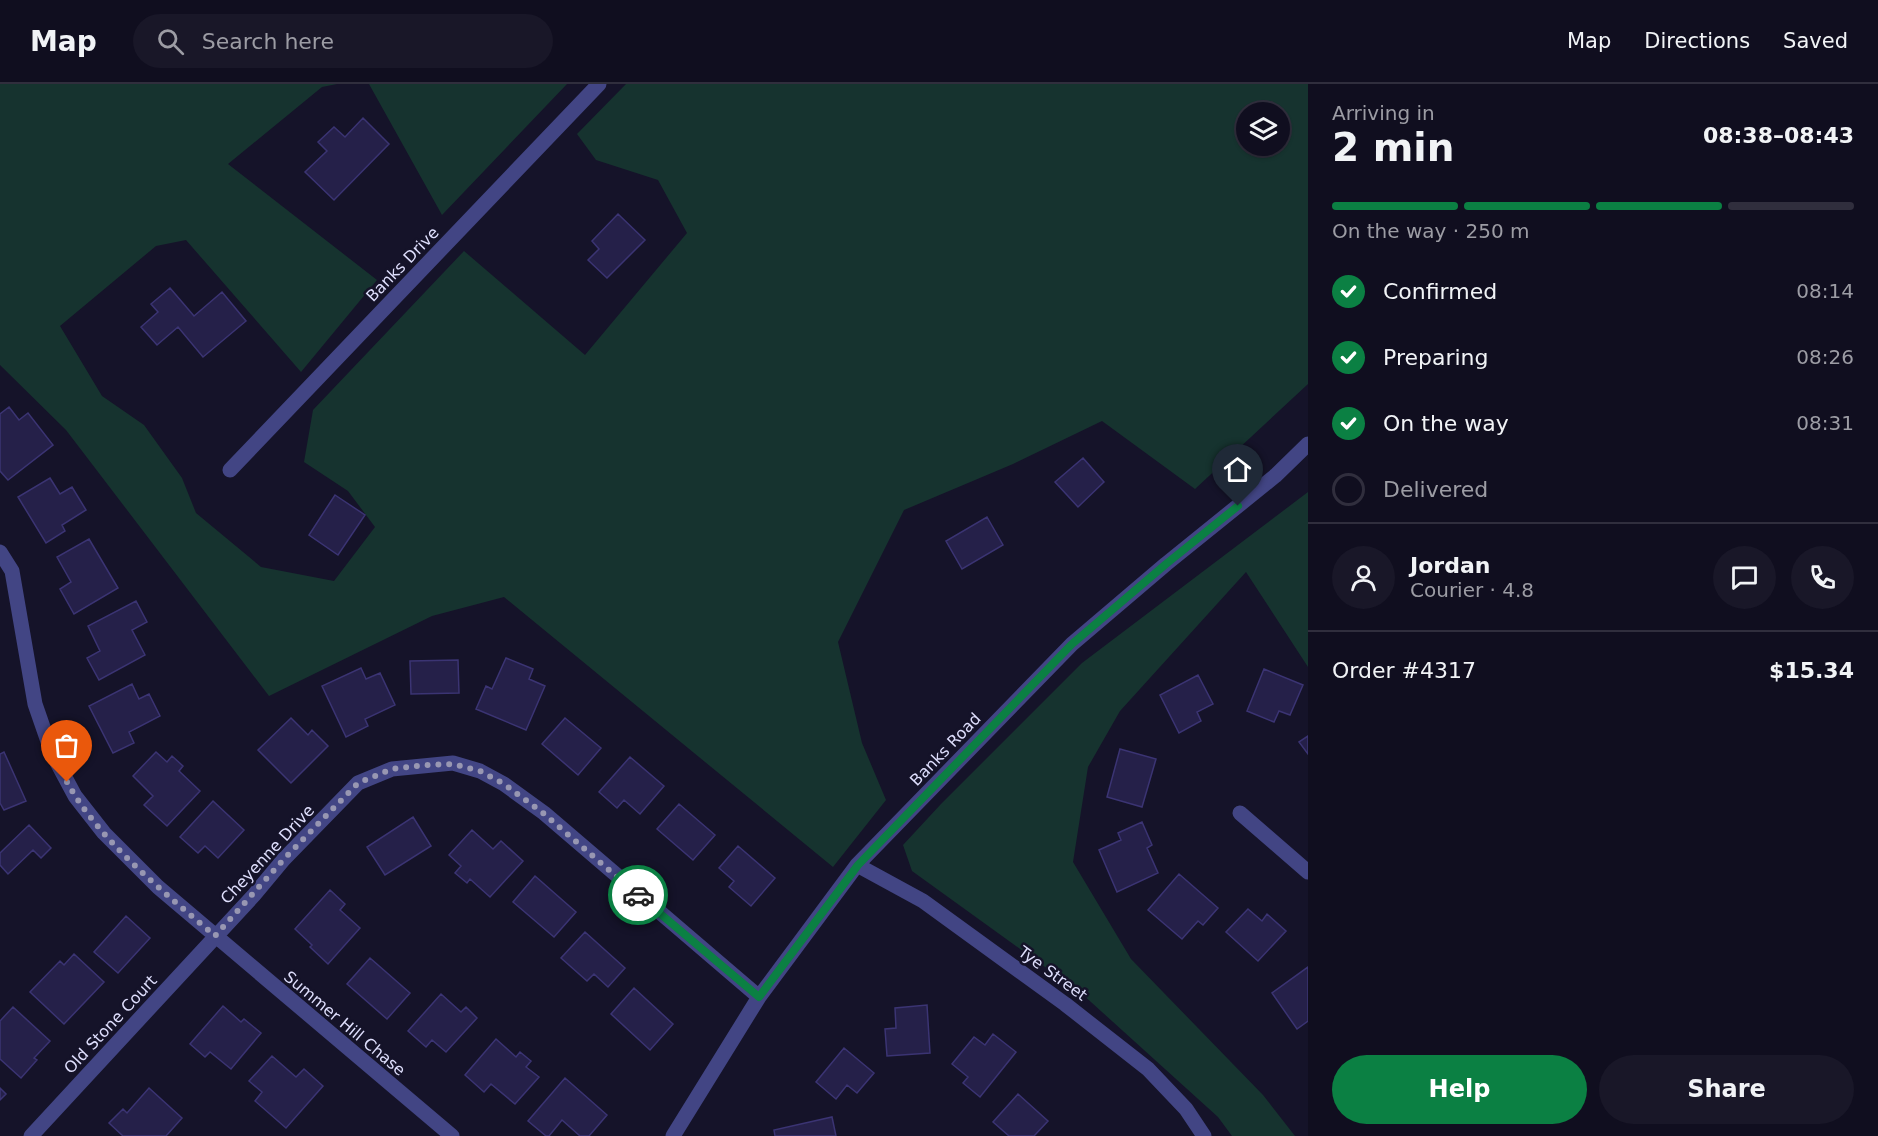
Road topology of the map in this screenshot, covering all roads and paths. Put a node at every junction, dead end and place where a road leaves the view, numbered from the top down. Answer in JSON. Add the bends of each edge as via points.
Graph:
{"nodes":[{"id":1,"x":599,"y":84,"type":"edge"},
{"id":2,"x":1308,"y":444,"type":"edge"},
{"id":3,"x":230,"y":470,"type":"dead end"},
{"id":4,"x":0,"y":552,"type":"edge"},
{"id":5,"x":1240,"y":813,"type":"dead end"},
{"id":6,"x":858,"y":865,"type":"junction"},
{"id":7,"x":1308,"y":872,"type":"edge"},
{"id":8,"x":215,"y":936,"type":"junction"},
{"id":9,"x":759,"y":997,"type":"junction"},
{"id":10,"x":442,"y":1133,"type":"edge"},
{"id":11,"x":31,"y":1136,"type":"edge"},
{"id":12,"x":673,"y":1136,"type":"edge"},
{"id":13,"x":1204,"y":1136,"type":"edge"}],
"edges":[{"from":1,"to":3,"type":"street","name":"Banks Drive"},
{"from":2,"to":6,"type":"street","name":"Banks Road","via":[[1275,476],[1072,644]]},
{"from":4,"to":8,"type":"street","name":"Summer Hill Chase","via":[[12,571],[35,704],[52,753],[75,796],[104,833],[158,887]]},
{"from":5,"to":7,"type":"street"},
{"from":6,"to":9,"type":"street","name":"Banks Road"},
{"from":6,"to":13,"type":"street","name":"Tye Street","via":[[923,901],[1148,1069],[1186,1109]]},
{"from":8,"to":9,"type":"street","name":"Cheyenne Drive","via":[[358,783],[392,769],[453,764],[480,771],[504,784],[543,813]]},
{"from":8,"to":10,"type":"street","name":"Summer Hill Chase"},
{"from":8,"to":11,"type":"street","name":"Old Stone Court"},
{"from":9,"to":12,"type":"street","name":"Banks Road"}]}
